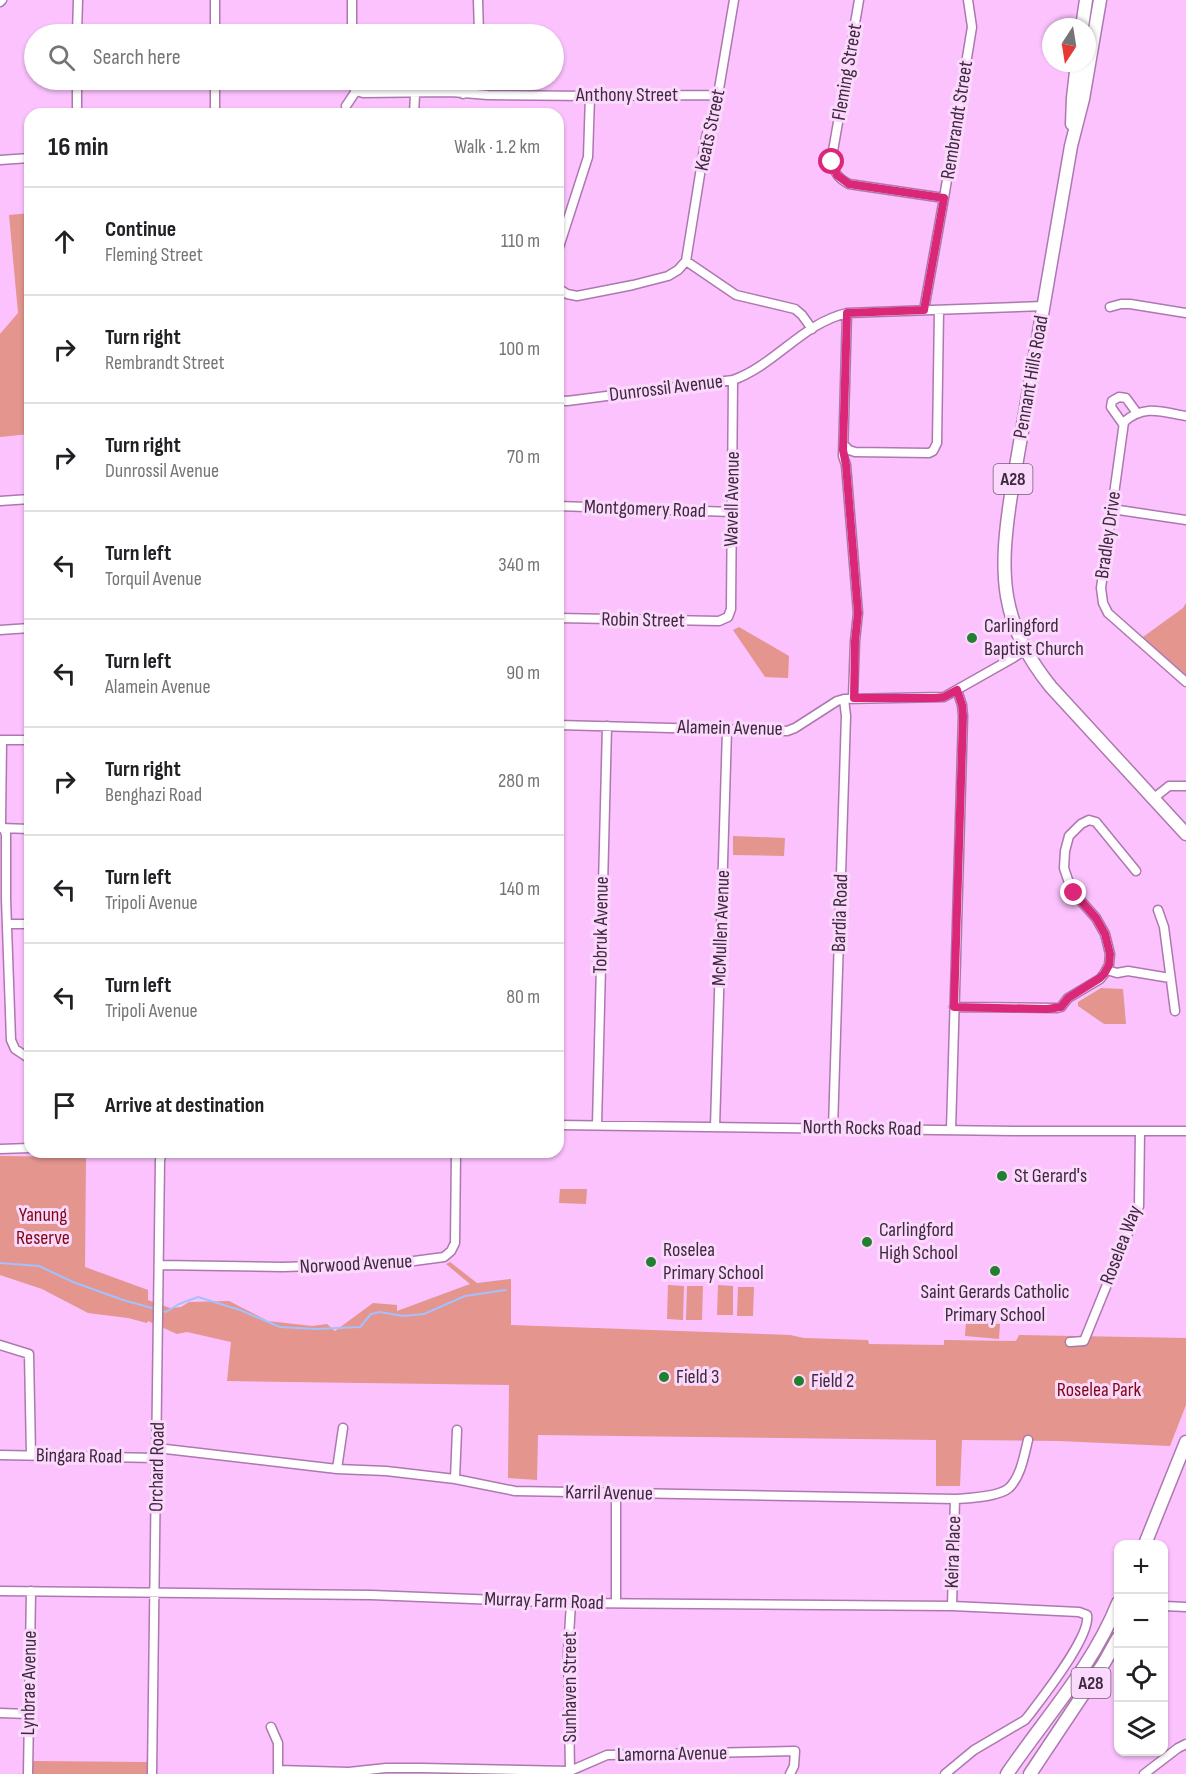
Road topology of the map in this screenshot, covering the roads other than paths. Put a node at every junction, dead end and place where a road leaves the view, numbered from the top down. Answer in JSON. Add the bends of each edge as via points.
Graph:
{"nodes":[{"id":1,"x":78,"y":0,"type":"edge"},
{"id":2,"x":215,"y":0,"type":"edge"},
{"id":3,"x":352,"y":0,"type":"edge"},
{"id":4,"x":478,"y":0,"type":"edge"},
{"id":5,"x":734,"y":0,"type":"edge"},
{"id":6,"x":859,"y":0,"type":"edge"},
{"id":7,"x":968,"y":0,"type":"edge"},
{"id":8,"x":1086,"y":0,"type":"edge"},
{"id":9,"x":1100,"y":0,"type":"edge"},
{"id":10,"x":1083,"y":18,"type":"edge"},
{"id":11,"x":77,"y":24,"type":"edge"},
{"id":12,"x":215,"y":24,"type":"edge"},
{"id":13,"x":352,"y":24,"type":"edge"},
{"id":14,"x":479,"y":24,"type":"edge"},
{"id":15,"x":1076,"y":72,"type":"edge"},
{"id":16,"x":77,"y":90,"type":"edge"},
{"id":17,"x":215,"y":90,"type":"edge"},
{"id":18,"x":464,"y":90,"type":"edge"},
{"id":19,"x":356,"y":91,"type":"joint"},
{"id":20,"x":415,"y":94,"type":"junction"},
{"id":21,"x":463,"y":94,"type":"junction"},
{"id":22,"x":718,"y":95,"type":"junction"},
{"id":23,"x":590,"y":96,"type":"junction"},
{"id":24,"x":346,"y":106,"type":"dead end"},
{"id":25,"x":77,"y":108,"type":"edge"},
{"id":26,"x":215,"y":108,"type":"edge"},
{"id":27,"x":414,"y":108,"type":"edge"},
{"id":28,"x":1071,"y":146,"type":"junction"},
{"id":29,"x":24,"y":158,"type":"edge"},
{"id":30,"x":0,"y":160,"type":"edge"},
{"id":31,"x":944,"y":198,"type":"junction"},
{"id":32,"x":564,"y":231,"type":"edge"},
{"id":33,"x":686,"y":261,"type":"junction"},
{"id":34,"x":564,"y":292,"type":"edge"},
{"id":35,"x":1044,"y":306,"type":"junction"},
{"id":36,"x":1110,"y":307,"type":"dead end"},
{"id":37,"x":924,"y":310,"type":"junction"},
{"id":38,"x":939,"y":310,"type":"junction"},
{"id":39,"x":847,"y":313,"type":"junction"},
{"id":40,"x":1186,"y":313,"type":"edge"},
{"id":41,"x":812,"y":329,"type":"junction"},
{"id":42,"x":733,"y":380,"type":"junction"},
{"id":43,"x":564,"y":400,"type":"edge"},
{"id":44,"x":1137,"y":412,"type":"junction"},
{"id":45,"x":1186,"y":416,"type":"edge"},
{"id":46,"x":1123,"y":424,"type":"junction"},
{"id":47,"x":844,"y":445,"type":"junction"},
{"id":48,"x":24,"y":499,"type":"edge"},
{"id":49,"x":0,"y":501,"type":"edge"},
{"id":50,"x":564,"y":506,"type":"edge"},
{"id":51,"x":1112,"y":509,"type":"junction"},
{"id":52,"x":732,"y":512,"type":"junction"},
{"id":53,"x":1186,"y":520,"type":"edge"},
{"id":54,"x":728,"y":617,"type":"joint"},
{"id":55,"x":564,"y":618,"type":"edge"},
{"id":56,"x":24,"y":628,"type":"edge"},
{"id":57,"x":0,"y":630,"type":"edge"},
{"id":58,"x":1025,"y":650,"type":"junction"},
{"id":59,"x":1186,"y":682,"type":"edge"},
{"id":60,"x":957,"y":690,"type":"junction"},
{"id":61,"x":849,"y":698,"type":"junction"},
{"id":62,"x":564,"y":725,"type":"edge"},
{"id":63,"x":607,"y":726,"type":"junction"},
{"id":64,"x":727,"y":730,"type":"junction"},
{"id":65,"x":1,"y":740,"type":"edge"},
{"id":66,"x":24,"y":740,"type":"edge"},
{"id":67,"x":1186,"y":786,"type":"edge"},
{"id":68,"x":1154,"y":798,"type":"junction"},
{"id":69,"x":2,"y":828,"type":"edge"},
{"id":70,"x":24,"y":829,"type":"edge"},
{"id":71,"x":1186,"y":834,"type":"edge"},
{"id":72,"x":1136,"y":871,"type":"dead end"},
{"id":73,"x":1158,"y":910,"type":"dead end"},
{"id":74,"x":8,"y":924,"type":"junction"},
{"id":75,"x":24,"y":924,"type":"edge"},
{"id":76,"x":4,"y":941,"type":"edge"},
{"id":77,"x":1107,"y":970,"type":"junction"},
{"id":78,"x":1170,"y":978,"type":"junction"},
{"id":79,"x":954,"y":1007,"type":"junction"},
{"id":80,"x":1175,"y":1011,"type":"dead end"},
{"id":81,"x":24,"y":1055,"type":"edge"},
{"id":82,"x":564,"y":1125,"type":"edge"},
{"id":83,"x":597,"y":1125,"type":"junction"},
{"id":84,"x":715,"y":1126,"type":"junction"},
{"id":85,"x":833,"y":1128,"type":"junction"},
{"id":86,"x":951,"y":1130,"type":"junction"},
{"id":87,"x":1140,"y":1131,"type":"junction"},
{"id":88,"x":1186,"y":1133,"type":"edge"},
{"id":89,"x":24,"y":1148,"type":"edge"},
{"id":90,"x":0,"y":1149,"type":"edge"},
{"id":91,"x":160,"y":1158,"type":"edge"},
{"id":92,"x":456,"y":1158,"type":"edge"},
{"id":93,"x":159,"y":1265,"type":"junction"},
{"id":94,"x":1070,"y":1341,"type":"dead end"},
{"id":95,"x":0,"y":1345,"type":"edge"},
{"id":96,"x":343,"y":1428,"type":"dead end"},
{"id":97,"x":457,"y":1430,"type":"dead end"},
{"id":98,"x":1029,"y":1440,"type":"dead end"},
{"id":99,"x":1186,"y":1442,"type":"edge"},
{"id":100,"x":158,"y":1448,"type":"junction"},
{"id":101,"x":0,"y":1455,"type":"edge"},
{"id":102,"x":31,"y":1455,"type":"junction"},
{"id":103,"x":157,"y":1458,"type":"junction"},
{"id":104,"x":337,"y":1469,"type":"junction"},
{"id":105,"x":455,"y":1479,"type":"junction"},
{"id":106,"x":616,"y":1494,"type":"junction"},
{"id":107,"x":954,"y":1499,"type":"junction"},
{"id":108,"x":1148,"y":1540,"type":"edge"},
{"id":109,"x":0,"y":1591,"type":"edge"},
{"id":110,"x":31,"y":1591,"type":"junction"},
{"id":111,"x":155,"y":1593,"type":"junction"},
{"id":112,"x":572,"y":1603,"type":"junction"},
{"id":113,"x":616,"y":1603,"type":"junction"},
{"id":114,"x":952,"y":1606,"type":"junction"},
{"id":115,"x":1168,"y":1606,"type":"edge"},
{"id":116,"x":1186,"y":1606,"type":"edge"},
{"id":117,"x":1114,"y":1621,"type":"edge"},
{"id":118,"x":1114,"y":1646,"type":"edge"},
{"id":119,"x":0,"y":1713,"type":"edge"},
{"id":120,"x":29,"y":1714,"type":"junction"},
{"id":121,"x":271,"y":1727,"type":"dead end"},
{"id":122,"x":1186,"y":1744,"type":"edge"},
{"id":123,"x":570,"y":1771,"type":"junction"},
{"id":124,"x":278,"y":1772,"type":"edge"},
{"id":125,"x":28,"y":1774,"type":"edge"},
{"id":126,"x":152,"y":1774,"type":"edge"},
{"id":127,"x":790,"y":1774,"type":"edge"},
{"id":128,"x":945,"y":1774,"type":"edge"},
{"id":129,"x":1007,"y":1774,"type":"edge"},
{"id":130,"x":1029,"y":1774,"type":"edge"},
{"id":131,"x":1144,"y":1774,"type":"edge"}],
"edges":[{"from":1,"to":11,"type":"street"},
{"from":2,"to":12,"type":"street"},
{"from":3,"to":13,"type":"street"},
{"from":4,"to":14,"type":"street"},
{"from":5,"to":22,"type":"street","name":"Keats Street"},
{"from":6,"to":31,"type":"street","name":"Fleming Street","via":[[832,156],[834,169],[849,184]]},
{"from":7,"to":31,"type":"street","name":"Rembrandt Street","via":[[972,27]]},
{"from":8,"to":10,"type":"highway"},
{"from":9,"to":28,"type":"highway","name":"Pennant Hills Road","number":"A28"},
{"from":15,"to":28,"type":"highway","name":"Pennant Hills Road","number":"A28"},
{"from":16,"to":25,"type":"street"},
{"from":17,"to":26,"type":"street"},
{"from":18,"to":21,"type":"street"},
{"from":19,"to":20,"type":"street","name":"Anthony Street"},
{"from":19,"to":24,"type":"street"},
{"from":20,"to":21,"type":"street","name":"Anthony Street"},
{"from":20,"to":27,"type":"street"},
{"from":21,"to":23,"type":"street","name":"Anthony Street"},
{"from":22,"to":23,"type":"street","name":"Anthony Street"},
{"from":22,"to":33,"type":"street","name":"Keats Street","via":[[706,137]]},
{"from":23,"to":32,"type":"street","via":[[588,157]]},
{"from":28,"to":35,"type":"highway","name":"Pennant Hills Road","number":"A28"},
{"from":29,"to":30,"type":"street"},
{"from":31,"to":37,"type":"street","name":"Rembrandt Street"},
{"from":33,"to":34,"type":"street","via":[[668,276],[633,285],[577,296]]},
{"from":33,"to":41,"type":"street","via":[[736,295],[797,310]]},
{"from":35,"to":38,"type":"street","name":"Dunrossil Avenue"},
{"from":35,"to":58,"type":"highway","name":"Pennant Hills Road","number":"A28","via":[[1011,495],[1004,561],[1010,610]]},
{"from":36,"to":40,"type":"street","via":[[1130,304]]},
{"from":37,"to":38,"type":"street","name":"Dunrossil Avenue"},
{"from":37,"to":39,"type":"street","name":"Dunrossil Avenue"},
{"from":38,"to":47,"type":"street","via":[[937,442],[933,451],[855,452]]},
{"from":39,"to":41,"type":"street","name":"Dunrossil Avenue"},
{"from":39,"to":47,"type":"street","name":"Bardia Road"},
{"from":41,"to":42,"type":"street","name":"Dunrossil Avenue"},
{"from":42,"to":43,"type":"street","name":"Dunrossil Avenue"},
{"from":42,"to":52,"type":"street","name":"Wavell Avenue"},
{"from":44,"to":45,"type":"street","name":"Bradley Drive","via":[[1150,410]]},
{"from":44,"to":46,"type":"street"},
{"from":44,"to":46,"type":"street","name":"Bradley Drive","via":[[1126,398],[1112,401],[1111,407]]},
{"from":46,"to":51,"type":"street","name":"Bradley Drive"},
{"from":47,"to":61,"type":"street","name":"Bardia Road","via":[[858,613]]},
{"from":48,"to":49,"type":"street"},
{"from":50,"to":52,"type":"street","name":"Montgomery Road"},
{"from":51,"to":53,"type":"street"},
{"from":51,"to":59,"type":"street","name":"Bradley Drive","via":[[1101,599],[1105,608]]},
{"from":52,"to":54,"type":"street","name":"Wavell Avenue"},
{"from":54,"to":55,"type":"street","name":"Robin Street","via":[[719,621]]},
{"from":56,"to":57,"type":"street"},
{"from":58,"to":60,"type":"street","name":"Alamein Avenue"},
{"from":58,"to":68,"type":"highway","name":"Pennant Hills Road","number":"A28","via":[[1051,687]]},
{"from":60,"to":61,"type":"street","name":"Alamein Avenue","via":[[936,698]]},
{"from":60,"to":79,"type":"street","via":[[963,716]]},
{"from":61,"to":64,"type":"street","name":"Alamein Avenue","via":[[787,731]]},
{"from":61,"to":85,"type":"street","name":"Bardia Road"},
{"from":62,"to":63,"type":"street","name":"Alamein Avenue"},
{"from":63,"to":64,"type":"street","name":"Alamein Avenue"},
{"from":63,"to":83,"type":"street","name":"Tobruk Avenue"},
{"from":64,"to":84,"type":"street","name":"McMullen Avenue"},
{"from":65,"to":66,"type":"street"},
{"from":65,"to":69,"type":"street"},
{"from":67,"to":68,"type":"street","via":[[1169,786]]},
{"from":68,"to":71,"type":"highway","name":"Pennant Hills Road","number":"A28"},
{"from":69,"to":70,"type":"street"},
{"from":69,"to":74,"type":"street","via":[[6,834]]},
{"from":72,"to":77,"type":"street","via":[[1094,821],[1086,821],[1069,836],[1064,857],[1066,874],[1074,893],[1105,934],[1110,954]]},
{"from":73,"to":78,"type":"street"},
{"from":74,"to":75,"type":"street"},
{"from":74,"to":76,"type":"street"},
{"from":76,"to":81,"type":"street","via":[[11,1040]]},
{"from":77,"to":78,"type":"street"},
{"from":77,"to":79,"type":"street","via":[[1057,1008]]},
{"from":78,"to":80,"type":"street"},
{"from":79,"to":86,"type":"street"},
{"from":82,"to":83,"type":"street","name":"North Rocks Road"},
{"from":83,"to":84,"type":"street","name":"North Rocks Road"},
{"from":84,"to":85,"type":"street","name":"North Rocks Road"},
{"from":85,"to":86,"type":"street","name":"North Rocks Road"},
{"from":86,"to":87,"type":"street","name":"North Rocks Road"},
{"from":87,"to":88,"type":"street","name":"North Rocks Road"},
{"from":87,"to":94,"type":"street","name":"Roselea Way","via":[[1139,1206],[1084,1341]]},
{"from":89,"to":90,"type":"street"},
{"from":91,"to":93,"type":"street","name":"Orchard Road"},
{"from":92,"to":93,"type":"street","name":"Norwood Avenue","via":[[455,1243],[444,1257],[333,1266]]},
{"from":93,"to":100,"type":"street","name":"Orchard Road"},
{"from":95,"to":102,"type":"street","via":[[29,1354]]},
{"from":96,"to":104,"type":"street"},
{"from":97,"to":105,"type":"street"},
{"from":98,"to":107,"type":"street","name":"Karril Avenue","via":[[1020,1469],[1008,1488],[987,1496]]},
{"from":99,"to":108,"type":"highway"},
{"from":100,"to":103,"type":"street","name":"Orchard Road"},
{"from":100,"to":104,"type":"street","name":"Karril Avenue"},
{"from":101,"to":102,"type":"street","name":"Bingara Road"},
{"from":102,"to":103,"type":"street","name":"Bingara Road"},
{"from":103,"to":111,"type":"street","name":"Orchard Road"},
{"from":104,"to":105,"type":"street","name":"Karril Avenue"},
{"from":105,"to":106,"type":"street","name":"Karril Avenue","via":[[515,1491]]},
{"from":106,"to":107,"type":"street","name":"Karril Avenue"},
{"from":106,"to":113,"type":"street"},
{"from":107,"to":114,"type":"street","name":"Keira Place"},
{"from":109,"to":110,"type":"street","name":"Murray Farm Road"},
{"from":110,"to":111,"type":"street","name":"Murray Farm Road"},
{"from":110,"to":120,"type":"street","name":"Lynbrae Avenue"},
{"from":111,"to":112,"type":"street","name":"Murray Farm Road","via":[[371,1595]]},
{"from":111,"to":126,"type":"street","name":"Orchard Road"},
{"from":112,"to":113,"type":"street","name":"Murray Farm Road"},
{"from":112,"to":123,"type":"street","name":"Sunhaven Street","via":[[568,1651]]},
{"from":113,"to":114,"type":"street","name":"Murray Farm Road"},
{"from":114,"to":128,"type":"street","name":"Murray Farm Road","via":[[1079,1612],[1087,1615],[1087,1623],[1065,1666],[1025,1720],[974,1750]]},
{"from":115,"to":116,"type":"street"},
{"from":117,"to":129,"type":"highway","number":"A28"},
{"from":118,"to":130,"type":"highway","number":"A28"},
{"from":119,"to":120,"type":"street"},
{"from":120,"to":125,"type":"street","name":"Lynbrae Avenue"},
{"from":121,"to":124,"type":"street","via":[[278,1743]]},
{"from":122,"to":131,"type":"street"},
{"from":123,"to":124,"type":"street","name":"Lamorna Avenue","via":[[386,1768]]},
{"from":123,"to":127,"type":"street","name":"Lamorna Avenue","via":[[607,1755],[795,1751]]}]}
